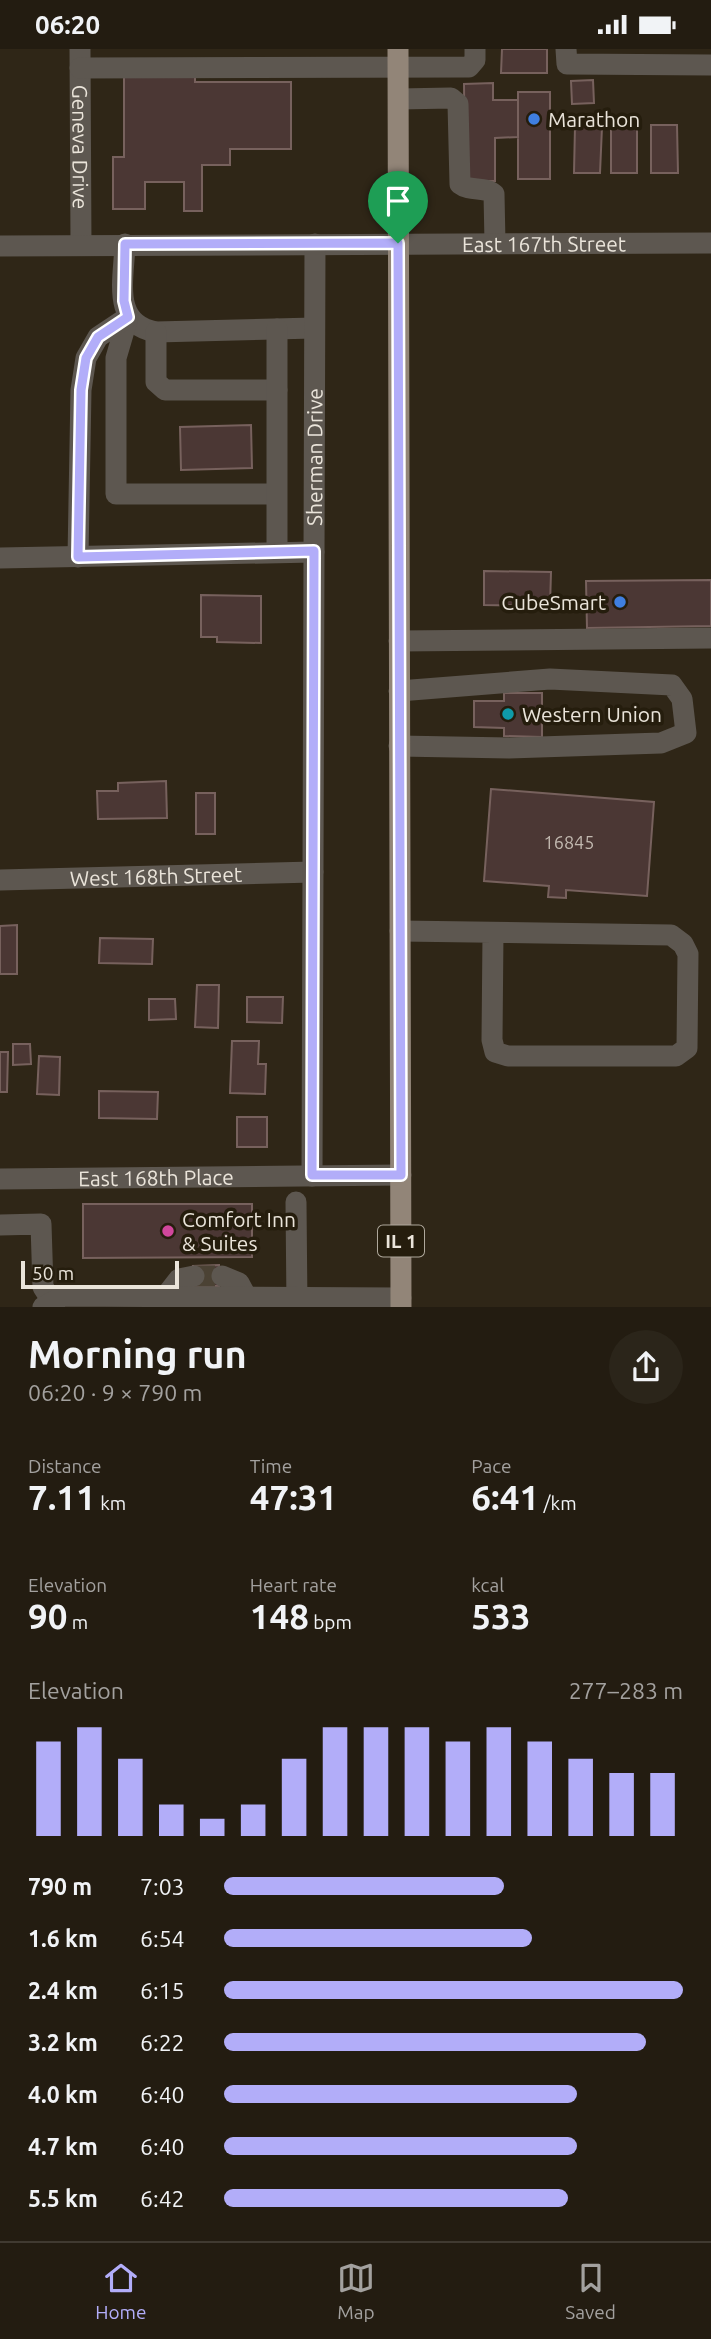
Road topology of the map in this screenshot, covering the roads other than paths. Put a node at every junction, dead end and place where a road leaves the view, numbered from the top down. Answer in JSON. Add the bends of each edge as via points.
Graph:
{"nodes":[{"id":1,"x":475,"y":49,"type":"edge"},
{"id":2,"x":566,"y":49,"type":"edge"},
{"id":3,"x":398,"y":58,"type":"edge"},
{"id":4,"x":80,"y":59,"type":"edge"},
{"id":5,"x":711,"y":65,"type":"edge"},
{"id":6,"x":398,"y":99,"type":"junction"},
{"id":7,"x":315,"y":243,"type":"junction"},
{"id":8,"x":398,"y":243,"type":"junction"},
{"id":9,"x":495,"y":243,"type":"junction"},
{"id":10,"x":711,"y":243,"type":"edge"},
{"id":11,"x":81,"y":244,"type":"junction"},
{"id":12,"x":125,"y":244,"type":"junction"},
{"id":13,"x":0,"y":246,"type":"edge"},
{"id":14,"x":128,"y":317,"type":"junction"},
{"id":15,"x":314,"y":328,"type":"junction"},
{"id":16,"x":277,"y":329,"type":"junction"},
{"id":17,"x":156,"y":332,"type":"junction"},
{"id":18,"x":277,"y":390,"type":"junction"},
{"id":19,"x":276,"y":494,"type":"junction"},
{"id":20,"x":314,"y":551,"type":"junction"},
{"id":21,"x":277,"y":552,"type":"junction"},
{"id":22,"x":78,"y":557,"type":"junction"},
{"id":23,"x":0,"y":558,"type":"edge"},
{"id":24,"x":711,"y":638,"type":"edge"},
{"id":25,"x":399,"y":641,"type":"junction"},
{"id":26,"x":399,"y":691,"type":"junction"},
{"id":27,"x":399,"y":746,"type":"junction"},
{"id":28,"x":313,"y":872,"type":"junction"},
{"id":29,"x":0,"y":880,"type":"edge"},
{"id":30,"x":400,"y":931,"type":"junction"},
{"id":31,"x":493,"y":933,"type":"junction"},
{"id":32,"x":312,"y":1175,"type":"junction"},
{"id":33,"x":401,"y":1175,"type":"junction"},
{"id":34,"x":0,"y":1179,"type":"edge"},
{"id":35,"x":296,"y":1202,"type":"dead end"},
{"id":36,"x":0,"y":1225,"type":"edge"},
{"id":37,"x":194,"y":1276,"type":"tunnel mouth"},
{"id":38,"x":222,"y":1276,"type":"tunnel mouth"},
{"id":39,"x":165,"y":1297,"type":"junction"},
{"id":40,"x":247,"y":1298,"type":"junction"},
{"id":41,"x":401,"y":1302,"type":"edge"},
{"id":42,"x":297,"y":1303,"type":"edge"},
{"id":43,"x":48,"y":1304,"type":"edge"}],
"edges":[{"from":1,"to":3,"type":"street","via":[[469,67]]},
{"from":2,"to":5,"type":"street","via":[[567,64]]},
{"from":3,"to":4,"type":"street"},
{"from":3,"to":6,"type":"main road","number":"IL 1"},
{"from":4,"to":11,"type":"street","name":"Geneva Drive"},
{"from":6,"to":8,"type":"main road","number":"IL 1"},
{"from":6,"to":9,"type":"street","via":[[451,98],[458,104],[460,184],[494,194]]},
{"from":7,"to":8,"type":"street","name":"East 167th Street"},
{"from":7,"to":12,"type":"street","name":"East 167th Street"},
{"from":7,"to":15,"type":"street","name":"Sherman Drive"},
{"from":8,"to":9,"type":"street","name":"East 167th Street"},
{"from":8,"to":25,"type":"main road","number":"IL 1"},
{"from":9,"to":10,"type":"street","name":"East 167th Street"},
{"from":11,"to":12,"type":"street","name":"East 167th Street"},
{"from":11,"to":13,"type":"street","name":"East 167th Street"},
{"from":12,"to":14,"type":"street"},
{"from":14,"to":17,"type":"street","via":[[135,327]]},
{"from":14,"to":19,"type":"street","via":[[116,358],[116,494]]},
{"from":14,"to":22,"type":"street","via":[[98,337],[86,358],[81,390]]},
{"from":15,"to":16,"type":"street"},
{"from":15,"to":20,"type":"street","name":"Sherman Drive"},
{"from":16,"to":17,"type":"street"},
{"from":16,"to":18,"type":"street"},
{"from":17,"to":18,"type":"street","via":[[156,382],[165,390]]},
{"from":18,"to":19,"type":"street"},
{"from":19,"to":21,"type":"street"},
{"from":20,"to":21,"type":"street"},
{"from":20,"to":28,"type":"street","name":"Sherman Drive"},
{"from":21,"to":22,"type":"street"},
{"from":22,"to":23,"type":"street"},
{"from":24,"to":25,"type":"street"},
{"from":25,"to":26,"type":"main road","number":"IL 1"},
{"from":26,"to":27,"type":"main road","number":"IL 1"},
{"from":26,"to":27,"type":"street","via":[[550,679],[672,685],[682,699],[686,733],[661,743]]},
{"from":27,"to":30,"type":"main road","number":"IL 1"},
{"from":28,"to":29,"type":"street","name":"West 168th Street"},
{"from":28,"to":32,"type":"street","name":"Sherman Drive"},
{"from":30,"to":31,"type":"street"},
{"from":30,"to":33,"type":"main road","number":"IL 1"},
{"from":31,"to":31,"type":"street","via":[[671,935],[688,954],[687,1048],[676,1056],[508,1056],[495,1052]]},
{"from":32,"to":33,"type":"street","name":"East 168th Place"},
{"from":32,"to":34,"type":"street","name":"East 168th Place"},
{"from":33,"to":41,"type":"main road","number":"IL 1"},
{"from":35,"to":42,"type":"street"},
{"from":36,"to":43,"type":"street","via":[[41,1224]]},
{"from":37,"to":39,"type":"street","via":[[178,1279]]},
{"from":38,"to":40,"type":"street","via":[[239,1283]]},
{"from":39,"to":40,"type":"street"},
{"from":39,"to":43,"type":"street","via":[[63,1296]]},
{"from":40,"to":42,"type":"street"},
{"from":41,"to":42,"type":"street"}]}
